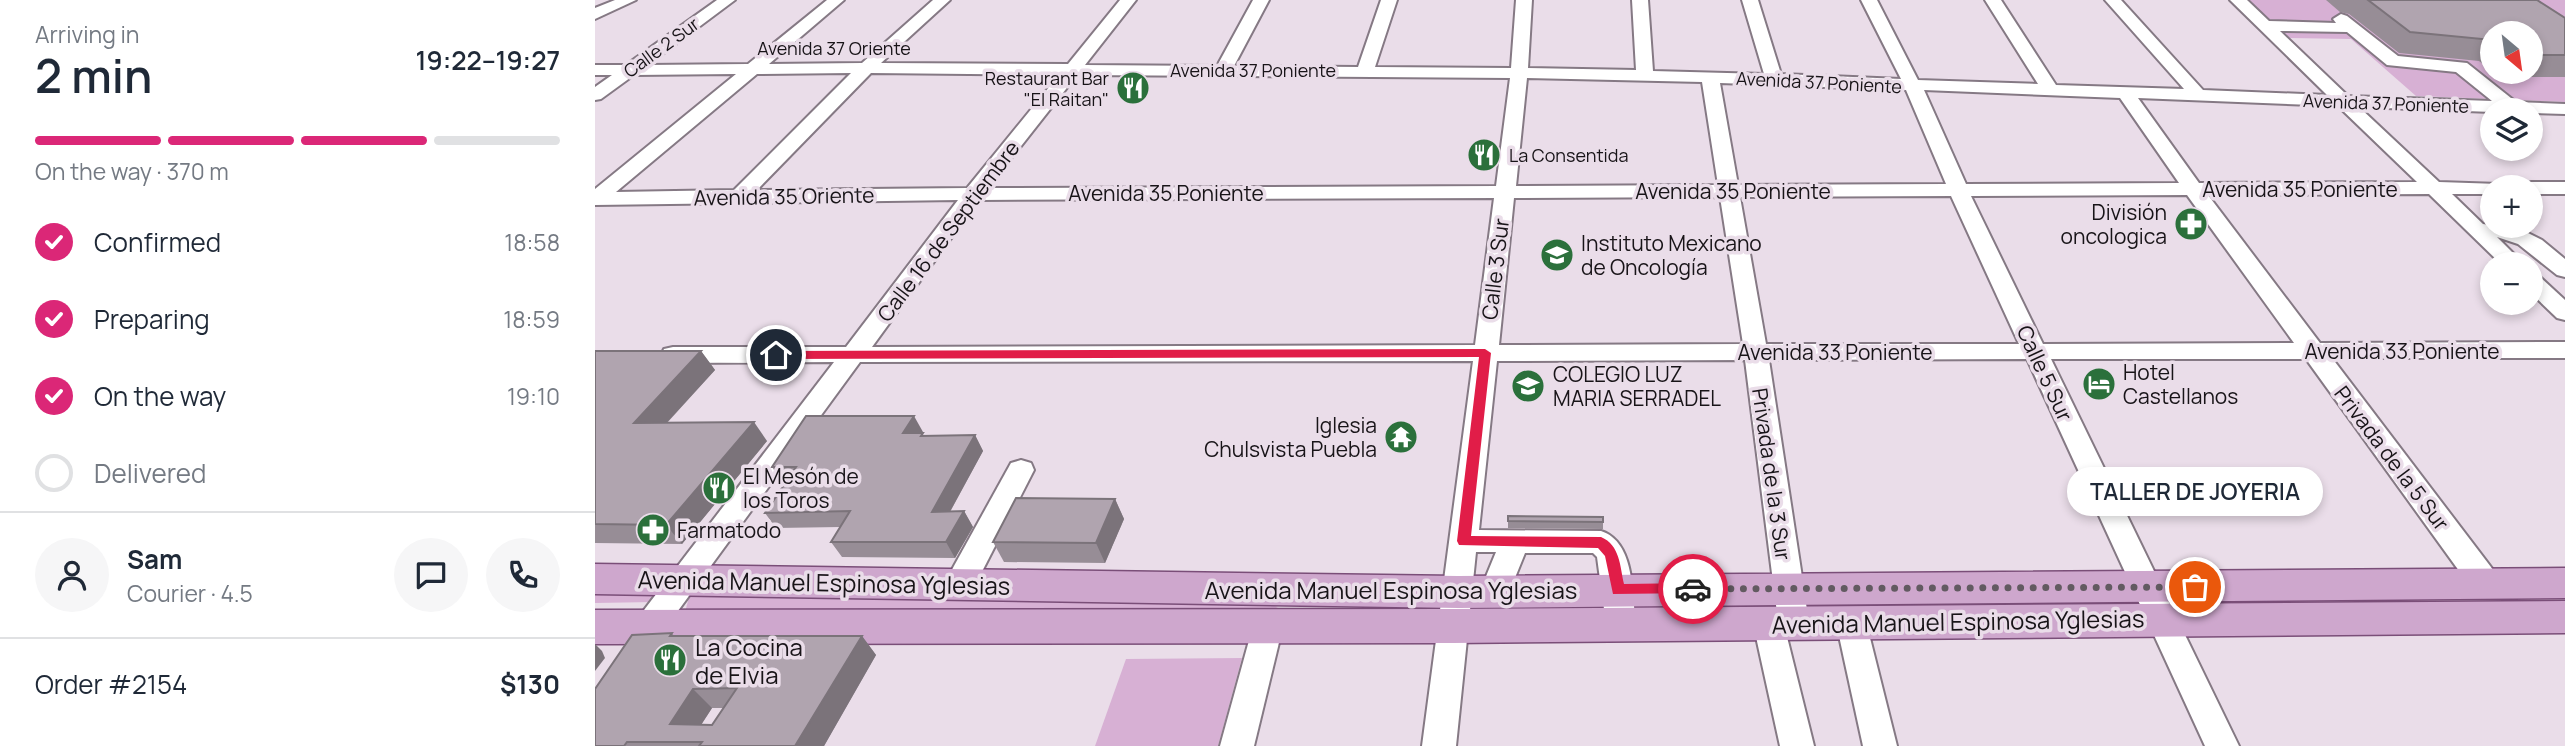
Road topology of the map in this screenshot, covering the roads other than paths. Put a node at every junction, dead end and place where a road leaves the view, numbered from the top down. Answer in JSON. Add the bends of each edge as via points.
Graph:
{"nodes":[{"id":1,"x":727,"y":0,"type":"edge"},
{"id":2,"x":835,"y":0,"type":"edge"},
{"id":3,"x":941,"y":0,"type":"edge"},
{"id":4,"x":1128,"y":0,"type":"edge"},
{"id":5,"x":1261,"y":0,"type":"edge"},
{"id":6,"x":1389,"y":0,"type":"edge"},
{"id":7,"x":1524,"y":0,"type":"edge"},
{"id":8,"x":1640,"y":0,"type":"edge"},
{"id":9,"x":1750,"y":0,"type":"edge"},
{"id":10,"x":1869,"y":0,"type":"edge"},
{"id":11,"x":1993,"y":0,"type":"edge"},
{"id":12,"x":2113,"y":0,"type":"edge"},
{"id":13,"x":2238,"y":0,"type":"edge"},
{"id":14,"x":624,"y":1,"type":"edge"},
{"id":15,"x":595,"y":14,"type":"edge"},
{"id":16,"x":2265,"y":26,"type":"junction"},
{"id":17,"x":866,"y":68,"type":"junction"},
{"id":18,"x":631,"y":69,"type":"junction"},
{"id":19,"x":749,"y":69,"type":"junction"},
{"id":20,"x":1074,"y":69,"type":"junction"},
{"id":21,"x":595,"y":70,"type":"edge"},
{"id":22,"x":1223,"y":70,"type":"junction"},
{"id":23,"x":1364,"y":71,"type":"junction"},
{"id":24,"x":1519,"y":73,"type":"junction"},
{"id":25,"x":1645,"y":75,"type":"junction"},
{"id":26,"x":1710,"y":77,"type":"junction"},
{"id":27,"x":1774,"y":80,"type":"junction"},
{"id":28,"x":1913,"y":86,"type":"junction"},
{"id":29,"x":2051,"y":91,"type":"junction"},
{"id":30,"x":2126,"y":94,"type":"junction"},
{"id":31,"x":595,"y":95,"type":"edge"},
{"id":32,"x":2199,"y":96,"type":"junction"},
{"id":33,"x":2500,"y":98,"type":"edge"},
{"id":34,"x":2343,"y":101,"type":"junction"},
{"id":35,"x":2480,"y":106,"type":"edge"},
{"id":36,"x":2543,"y":110,"type":"edge"},
{"id":37,"x":2562,"y":111,"type":"edge"},
{"id":38,"x":2480,"y":188,"type":"edge"},
{"id":39,"x":2543,"y":188,"type":"edge"},
{"id":40,"x":2565,"y":188,"type":"edge"},
{"id":41,"x":2193,"y":189,"type":"junction"},
{"id":42,"x":2433,"y":189,"type":"junction"},
{"id":43,"x":1728,"y":191,"type":"junction"},
{"id":44,"x":1959,"y":191,"type":"junction"},
{"id":45,"x":1504,"y":192,"type":"junction"},
{"id":46,"x":973,"y":194,"type":"junction"},
{"id":47,"x":739,"y":197,"type":"junction"},
{"id":48,"x":595,"y":199,"type":"edge"},
{"id":49,"x":2477,"y":230,"type":"junction"},
{"id":50,"x":2500,"y":252,"type":"edge"},
{"id":51,"x":2565,"y":271,"type":"edge"},
{"id":52,"x":2543,"y":281,"type":"edge"},
{"id":53,"x":2565,"y":281,"type":"edge"},
{"id":54,"x":2543,"y":292,"type":"edge"},
{"id":55,"x":2565,"y":313,"type":"edge"},
{"id":56,"x":2565,"y":350,"type":"edge"},
{"id":57,"x":2312,"y":351,"type":"junction"},
{"id":58,"x":1756,"y":352,"type":"junction"},
{"id":59,"x":2035,"y":352,"type":"junction"},
{"id":60,"x":1485,"y":353,"type":"junction"},
{"id":61,"x":649,"y":355,"type":"edge"},
{"id":62,"x":853,"y":355,"type":"junction"},
{"id":63,"x":1021,"y":470,"type":"dead end"},
{"id":64,"x":1464,"y":541,"type":"junction"},
{"id":65,"x":1514,"y":541,"type":"junction"},
{"id":66,"x":595,"y":579,"type":"edge"},
{"id":67,"x":686,"y":580,"type":"junction"},
{"id":68,"x":2565,"y":583,"type":"edge"},
{"id":69,"x":960,"y":584,"type":"junction"},
{"id":70,"x":2486,"y":584,"type":"junction"},
{"id":71,"x":1495,"y":591,"type":"junction"},
{"id":72,"x":2155,"y":603,"type":"junction"},
{"id":73,"x":1619,"y":607,"type":"junction"},
{"id":74,"x":1456,"y":609,"type":"junction"},
{"id":75,"x":1783,"y":611,"type":"junction"},
{"id":76,"x":2565,"y":617,"type":"edge"},
{"id":77,"x":1851,"y":622,"type":"junction"},
{"id":78,"x":1268,"y":626,"type":"junction"},
{"id":79,"x":595,"y":627,"type":"edge"},
{"id":80,"x":649,"y":627,"type":"junction"},
{"id":81,"x":626,"y":658,"type":"edge"},
{"id":82,"x":1237,"y":746,"type":"edge"},
{"id":83,"x":1439,"y":746,"type":"edge"},
{"id":84,"x":1797,"y":746,"type":"edge"},
{"id":85,"x":1880,"y":746,"type":"edge"},
{"id":86,"x":2221,"y":746,"type":"edge"}],
"edges":[{"from":1,"to":18,"type":"street","name":"Calle 2 Sur"},
{"from":2,"to":19,"type":"street"},
{"from":3,"to":17,"type":"street"},
{"from":4,"to":20,"type":"street","name":"Calle 16 de Septiembre"},
{"from":5,"to":22,"type":"street"},
{"from":6,"to":23,"type":"street"},
{"from":7,"to":24,"type":"street","name":"Calle 3 Sur"},
{"from":8,"to":25,"type":"street"},
{"from":9,"to":27,"type":"street"},
{"from":10,"to":28,"type":"street","name":"Calle 5 Sur"},
{"from":11,"to":29,"type":"street"},
{"from":12,"to":32,"type":"street"},
{"from":13,"to":16,"type":"street"},
{"from":14,"to":15,"type":"street"},
{"from":16,"to":33,"type":"street","via":[[2341,24],[2393,61],[2461,66]]},
{"from":16,"to":34,"type":"street"},
{"from":17,"to":19,"type":"street","name":"Avenida 37 Oriente"},
{"from":17,"to":20,"type":"street","name":"Avenida 37 Oriente"},
{"from":17,"to":47,"type":"street"},
{"from":18,"to":19,"type":"street","name":"Avenida 37 Oriente"},
{"from":18,"to":21,"type":"street","name":"Avenida 37 Oriente"},
{"from":18,"to":31,"type":"street","name":"Calle 2 Sur"},
{"from":19,"to":48,"type":"street"},
{"from":20,"to":22,"type":"street","name":"Avenida 37 Poniente"},
{"from":20,"to":46,"type":"street","name":"Calle 16 de Septiembre"},
{"from":22,"to":23,"type":"street","name":"Avenida 37 Poniente"},
{"from":23,"to":24,"type":"street","name":"Avenida 37 Poniente"},
{"from":24,"to":25,"type":"street","name":"Avenida 37 Poniente"},
{"from":24,"to":45,"type":"street","name":"Calle 3 Sur"},
{"from":25,"to":26,"type":"street","name":"Avenida 37 Poniente"},
{"from":26,"to":27,"type":"street","name":"Avenida 37 Poniente"},
{"from":26,"to":43,"type":"street","name":"Privada de la 3 Sur"},
{"from":27,"to":28,"type":"street","name":"Avenida 37 Poniente"},
{"from":28,"to":29,"type":"street","name":"Avenida 37 Poniente"},
{"from":28,"to":44,"type":"street","name":"Calle 5 Sur"},
{"from":29,"to":30,"type":"street","name":"Avenida 37 Poniente"},
{"from":30,"to":32,"type":"street","name":"Avenida 37 Poniente"},
{"from":30,"to":41,"type":"street","name":"Privada de la 5 Sur"},
{"from":32,"to":34,"type":"street","name":"Avenida 37 Poniente"},
{"from":34,"to":35,"type":"street","name":"Avenida 37 Poniente"},
{"from":34,"to":42,"type":"street"},
{"from":36,"to":37,"type":"street","name":"Avenida 37 Poniente"},
{"from":38,"to":42,"type":"street","name":"Avenida 35 Poniente"},
{"from":39,"to":40,"type":"street"},
{"from":41,"to":42,"type":"street","name":"Avenida 35 Poniente"},
{"from":41,"to":44,"type":"street","name":"Avenida 35 Poniente"},
{"from":41,"to":57,"type":"street","name":"Privada de la 5 Sur"},
{"from":42,"to":49,"type":"street"},
{"from":43,"to":44,"type":"street","name":"Avenida 35 Poniente"},
{"from":43,"to":45,"type":"street","name":"Avenida 35 Poniente"},
{"from":43,"to":58,"type":"street","name":"Privada de la 3 Sur"},
{"from":44,"to":59,"type":"street","name":"Calle 5 Sur"},
{"from":45,"to":46,"type":"street","name":"Avenida 35 Poniente"},
{"from":45,"to":60,"type":"street","name":"Calle 3 Sur"},
{"from":46,"to":47,"type":"street","name":"Avenida 35 Oriente"},
{"from":46,"to":62,"type":"street","name":"Calle 16 de Septiembre"},
{"from":47,"to":48,"type":"street","name":"Avenida 35 Oriente"},
{"from":49,"to":50,"type":"street"},
{"from":49,"to":51,"type":"street","via":[[2519,234]]},
{"from":52,"to":53,"type":"street"},
{"from":54,"to":55,"type":"street"},
{"from":56,"to":57,"type":"street","name":"Avenida 33 Poniente"},
{"from":57,"to":59,"type":"street","name":"Avenida 33 Poniente"},
{"from":57,"to":70,"type":"street","name":"Privada de la 5 Sur"},
{"from":58,"to":59,"type":"street","name":"Avenida 33 Poniente"},
{"from":58,"to":60,"type":"street","name":"Avenida 33 Poniente"},
{"from":58,"to":75,"type":"street","name":"Privada de la 3 Sur"},
{"from":59,"to":72,"type":"street","name":"Calle 5 Sur"},
{"from":60,"to":62,"type":"street","name":"Avenida 33 Poniente"},
{"from":60,"to":64,"type":"street","name":"Calle 3 Sur"},
{"from":61,"to":62,"type":"street","name":"Avenida 33 Poniente"},
{"from":62,"to":67,"type":"street","name":"Calle 16 de Septiembre"},
{"from":63,"to":69,"type":"street"},
{"from":64,"to":65,"type":"street"},
{"from":64,"to":74,"type":"street","name":"Calle 3 Sur"},
{"from":65,"to":71,"type":"street"},
{"from":65,"to":73,"type":"street","via":[[1601,542],[1611,554]]},
{"from":66,"to":67,"type":"main road","name":"Avenida Manuel Espinosa Yglesias"},
{"from":67,"to":69,"type":"main road","name":"Avenida Manuel Espinosa Yglesias"},
{"from":67,"to":80,"type":"street","name":"Calle 16 de Septiembre"},
{"from":68,"to":70,"type":"main road","name":"Avenida Manuel Espinosa Yglesias"},
{"from":69,"to":74,"type":"main road","name":"Avenida Manuel Espinosa Yglesias"},
{"from":70,"to":72,"type":"main road","name":"Avenida Manuel Espinosa Yglesias"},
{"from":71,"to":73,"type":"main road","name":"Avenida Manuel Espinosa Yglesias"},
{"from":71,"to":74,"type":"main road","name":"Avenida Manuel Espinosa Yglesias"},
{"from":72,"to":75,"type":"main road","name":"Avenida Manuel Espinosa Yglesias"},
{"from":72,"to":76,"type":"main road","name":"Avenida Manuel Espinosa Yglesias"},
{"from":72,"to":77,"type":"main road","name":"Avenida Manuel Espinosa Yglesias"},
{"from":72,"to":86,"type":"street","name":"Calle 5 Sur"},
{"from":73,"to":74,"type":"main road","name":"Avenida Manuel Espinosa Yglesias"},
{"from":73,"to":75,"type":"main road","name":"Avenida Manuel Espinosa Yglesias"},
{"from":74,"to":78,"type":"main road","name":"Avenida Manuel Espinosa Yglesias"},
{"from":74,"to":83,"type":"street","name":"Calle 3 Sur"},
{"from":75,"to":77,"type":"main road","name":"Avenida Manuel Espinosa Yglesias"},
{"from":75,"to":84,"type":"street","name":"Privada de la 3 Sur"},
{"from":77,"to":85,"type":"street"},
{"from":78,"to":80,"type":"main road","name":"Avenida Manuel Espinosa Yglesias"},
{"from":78,"to":82,"type":"street"},
{"from":79,"to":80,"type":"main road","name":"Avenida Manuel Espinosa Yglesias"},
{"from":80,"to":81,"type":"street","name":"Calle 16 de Septiembre"}]}
